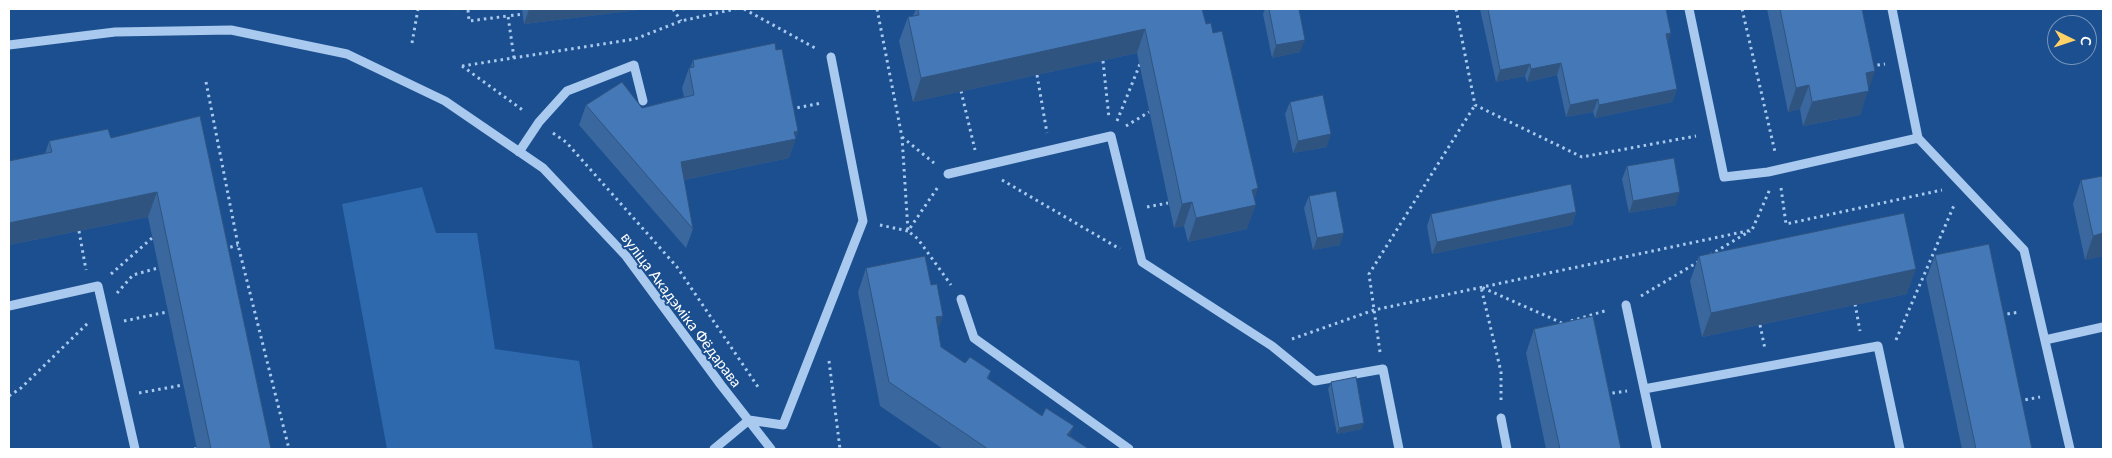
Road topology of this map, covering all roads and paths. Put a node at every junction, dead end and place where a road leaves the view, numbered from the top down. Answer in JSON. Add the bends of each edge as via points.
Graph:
{"nodes":[{"id":1,"x":418,"y":9,"type":"edge"},
{"id":2,"x":673,"y":9,"type":"edge"},
{"id":3,"x":736,"y":9,"type":"edge"},
{"id":4,"x":744,"y":9,"type":"edge"},
{"id":5,"x":876,"y":9,"type":"edge"},
{"id":6,"x":1456,"y":9,"type":"edge"},
{"id":7,"x":1689,"y":9,"type":"edge"},
{"id":8,"x":1742,"y":9,"type":"edge"},
{"id":9,"x":1892,"y":9,"type":"edge"},
{"id":10,"x":468,"y":10,"type":"dead end"},
{"id":11,"x":523,"y":14,"type":"dead end"},
{"id":12,"x":508,"y":16,"type":"junction"},
{"id":13,"x":680,"y":21,"type":"junction"},
{"id":14,"x":412,"y":43,"type":"dead end"},
{"id":15,"x":9,"y":45,"type":"edge"},
{"id":16,"x":831,"y":57,"type":"joint"},
{"id":17,"x":514,"y":58,"type":"junction"},
{"id":18,"x":1142,"y":60,"type":"dead end"},
{"id":19,"x":1903,"y":60,"type":"junction"},
{"id":20,"x":1103,"y":61,"type":"edge"},
{"id":21,"x":1869,"y":67,"type":"edge"},
{"id":22,"x":1037,"y":75,"type":"edge"},
{"id":23,"x":206,"y":82,"type":"dead end"},
{"id":24,"x":961,"y":92,"type":"edge"},
{"id":25,"x":840,"y":100,"type":"junction"},
{"id":26,"x":643,"y":101,"type":"dead end"},
{"id":27,"x":1475,"y":105,"type":"junction"},
{"id":28,"x":787,"y":109,"type":"edge"},
{"id":29,"x":1149,"y":112,"type":"dead end"},
{"id":30,"x":539,"y":122,"type":"junction"},
{"id":31,"x":1714,"y":133,"type":"junction"},
{"id":32,"x":1111,"y":136,"type":"junction"},
{"id":33,"x":902,"y":137,"type":"junction"},
{"id":34,"x":1918,"y":138,"type":"junction"},
{"id":35,"x":1050,"y":150,"type":"junction"},
{"id":36,"x":519,"y":152,"type":"junction"},
{"id":37,"x":979,"y":166,"type":"junction"},
{"id":38,"x":1778,"y":170,"type":"junction"},
{"id":39,"x":948,"y":174,"type":"junction"},
{"id":40,"x":1963,"y":186,"type":"junction"},
{"id":41,"x":880,"y":225,"type":"dead end"},
{"id":42,"x":1752,"y":230,"type":"junction"},
{"id":43,"x":79,"y":231,"type":"edge"},
{"id":44,"x":908,"y":231,"type":"junction"},
{"id":45,"x":152,"y":238,"type":"dead end"},
{"id":46,"x":238,"y":245,"type":"junction"},
{"id":47,"x":223,"y":250,"type":"edge"},
{"id":48,"x":1142,"y":262,"type":"junction"},
{"id":49,"x":158,"y":268,"type":"dead end"},
{"id":50,"x":94,"y":286,"type":"junction"},
{"id":51,"x":1481,"y":288,"type":"junction"},
{"id":52,"x":961,"y":299,"type":"joint"},
{"id":53,"x":1856,"y":304,"type":"edge"},
{"id":54,"x":1626,"y":305,"type":"junction"},
{"id":55,"x":9,"y":306,"type":"edge"},
{"id":56,"x":103,"y":308,"type":"junction"},
{"id":57,"x":2038,"y":308,"type":"junction"},
{"id":58,"x":1374,"y":310,"type":"junction"},
{"id":59,"x":167,"y":312,"type":"dead end"},
{"id":60,"x":2000,"y":316,"type":"edge"},
{"id":61,"x":107,"y":324,"type":"junction"},
{"id":62,"x":1760,"y":325,"type":"edge"},
{"id":63,"x":2103,"y":327,"type":"edge"},
{"id":64,"x":2045,"y":340,"type":"junction"},
{"id":65,"x":1272,"y":346,"type":"junction"},
{"id":66,"x":1878,"y":346,"type":"junction"},
{"id":67,"x":1864,"y":348,"type":"junction"},
{"id":68,"x":829,"y":360,"type":"dead end"},
{"id":69,"x":1768,"y":366,"type":"junction"},
{"id":70,"x":1382,"y":369,"type":"junction"},
{"id":71,"x":183,"y":385,"type":"dead end"},
{"id":72,"x":758,"y":387,"type":"dead end"},
{"id":73,"x":1644,"y":389,"type":"junction"},
{"id":74,"x":1605,"y":394,"type":"edge"},
{"id":75,"x":2058,"y":394,"type":"junction"},
{"id":76,"x":9,"y":396,"type":"edge"},
{"id":77,"x":123,"y":396,"type":"junction"},
{"id":78,"x":2018,"y":401,"type":"edge"},
{"id":79,"x":1500,"y":418,"type":"joint"},
{"id":80,"x":749,"y":420,"type":"junction"},
{"id":81,"x":135,"y":449,"type":"edge"},
{"id":82,"x":289,"y":449,"type":"edge"},
{"id":83,"x":714,"y":449,"type":"edge"},
{"id":84,"x":771,"y":449,"type":"edge"},
{"id":85,"x":840,"y":449,"type":"edge"},
{"id":86,"x":1129,"y":449,"type":"edge"},
{"id":87,"x":1399,"y":449,"type":"edge"},
{"id":88,"x":1508,"y":449,"type":"edge"},
{"id":89,"x":1657,"y":449,"type":"edge"},
{"id":90,"x":1900,"y":449,"type":"edge"},
{"id":91,"x":2070,"y":449,"type":"edge"}],
"edges":[{"from":1,"to":14,"type":"path"},
{"from":2,"to":13,"type":"path"},
{"from":3,"to":13,"type":"path"},
{"from":4,"to":16,"type":"path"},
{"from":5,"to":33,"type":"path"},
{"from":6,"to":27,"type":"path"},
{"from":7,"to":31,"type":"street"},
{"from":8,"to":38,"type":"path"},
{"from":9,"to":19,"type":"street"},
{"from":10,"to":12,"type":"path","via":[[469,20]]},
{"from":11,"to":12,"type":"path"},
{"from":12,"to":17,"type":"path"},
{"from":13,"to":17,"type":"path","via":[[635,39]]},
{"from":15,"to":36,"type":"street","name":"вуліца Акадэміка Фёдарава","via":[[115,32],[231,30],[347,54],[445,100]]},
{"from":16,"to":25,"type":"street"},
{"from":17,"to":30,"type":"path","via":[[462,66]]},
{"from":18,"to":32,"type":"path"},
{"from":19,"to":21,"type":"path"},
{"from":19,"to":34,"type":"street"},
{"from":20,"to":32,"type":"path"},
{"from":22,"to":35,"type":"path"},
{"from":23,"to":46,"type":"path"},
{"from":24,"to":37,"type":"path"},
{"from":25,"to":28,"type":"path"},
{"from":25,"to":80,"type":"street","via":[[864,221],[783,424]]},
{"from":26,"to":30,"type":"street","via":[[634,65],[567,91]]},
{"from":27,"to":31,"type":"path","via":[[1582,157]]},
{"from":27,"to":58,"type":"path","via":[[1369,274]]},
{"from":29,"to":32,"type":"path"},
{"from":30,"to":36,"type":"street"},
{"from":30,"to":72,"type":"path","via":[[566,142],[676,267]]},
{"from":31,"to":38,"type":"street","via":[[1724,176]]},
{"from":32,"to":35,"type":"street"},
{"from":32,"to":48,"type":"street"},
{"from":33,"to":39,"type":"path"},
{"from":33,"to":44,"type":"path"},
{"from":34,"to":38,"type":"street"},
{"from":34,"to":40,"type":"street"},
{"from":35,"to":37,"type":"street"},
{"from":36,"to":80,"type":"street","name":"вуліца Акадэміка Фёдарава","via":[[543,168],[626,256]]},
{"from":37,"to":39,"type":"street"},
{"from":37,"to":48,"type":"path"},
{"from":38,"to":40,"type":"path","via":[[1786,224]]},
{"from":38,"to":42,"type":"path"},
{"from":39,"to":44,"type":"path"},
{"from":40,"to":57,"type":"street","via":[[2024,250]]},
{"from":40,"to":66,"type":"path","via":[[1896,340]]},
{"from":41,"to":44,"type":"path"},
{"from":42,"to":51,"type":"path"},
{"from":42,"to":54,"type":"path"},
{"from":43,"to":50,"type":"path"},
{"from":44,"to":52,"type":"path","via":[[918,239]]},
{"from":45,"to":50,"type":"path"},
{"from":46,"to":47,"type":"path"},
{"from":46,"to":82,"type":"path"},
{"from":48,"to":65,"type":"street"},
{"from":49,"to":56,"type":"path","via":[[133,275]]},
{"from":50,"to":55,"type":"street"},
{"from":50,"to":56,"type":"street"},
{"from":51,"to":54,"type":"path","via":[[1562,324]]},
{"from":51,"to":58,"type":"path"},
{"from":51,"to":79,"type":"path","via":[[1501,372]]},
{"from":52,"to":86,"type":"street","via":[[974,338]]},
{"from":53,"to":67,"type":"path"},
{"from":54,"to":73,"type":"street"},
{"from":56,"to":61,"type":"street"},
{"from":56,"to":76,"type":"path"},
{"from":57,"to":60,"type":"path"},
{"from":57,"to":64,"type":"street"},
{"from":58,"to":65,"type":"path"},
{"from":58,"to":70,"type":"path"},
{"from":59,"to":61,"type":"path"},
{"from":61,"to":77,"type":"street"},
{"from":62,"to":69,"type":"path"},
{"from":63,"to":64,"type":"street"},
{"from":64,"to":75,"type":"street"},
{"from":65,"to":70,"type":"street","via":[[1315,381]]},
{"from":66,"to":67,"type":"street"},
{"from":66,"to":90,"type":"street"},
{"from":67,"to":69,"type":"street"},
{"from":68,"to":85,"type":"path"},
{"from":69,"to":73,"type":"street"},
{"from":70,"to":87,"type":"street"},
{"from":71,"to":77,"type":"path"},
{"from":73,"to":74,"type":"path"},
{"from":73,"to":89,"type":"street"},
{"from":75,"to":78,"type":"path"},
{"from":75,"to":91,"type":"street"},
{"from":77,"to":81,"type":"street"},
{"from":79,"to":88,"type":"street"},
{"from":80,"to":83,"type":"street"},
{"from":80,"to":84,"type":"street","name":"вуліца Акадэміка Фёдарава"}]}
